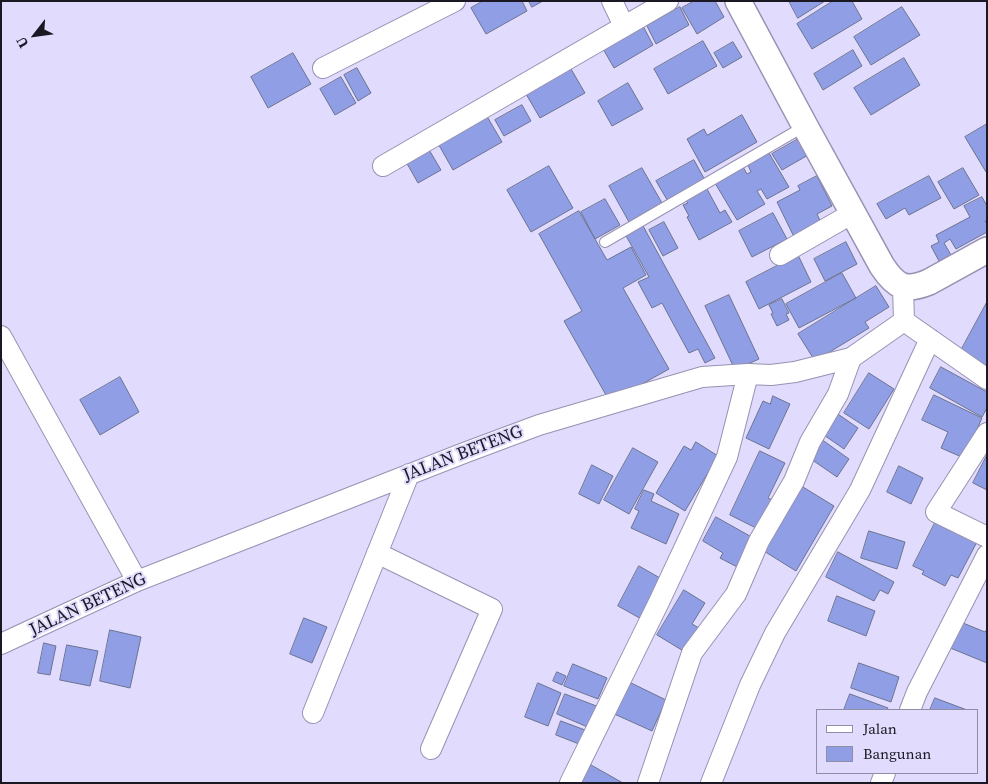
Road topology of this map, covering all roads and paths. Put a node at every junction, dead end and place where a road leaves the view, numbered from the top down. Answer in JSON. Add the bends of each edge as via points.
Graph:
{"nodes":[{"id":1,"x":455,"y":1,"type":"edge"},
{"id":2,"x":612,"y":1,"type":"edge"},
{"id":3,"x":668,"y":1,"type":"edge"},
{"id":4,"x":738,"y":1,"type":"edge"},
{"id":5,"x":624,"y":26,"type":"junction"},
{"id":6,"x":323,"y":68,"type":"dead end"},
{"id":7,"x":805,"y":126,"type":"junction"},
{"id":8,"x":383,"y":166,"type":"dead end"},
{"id":9,"x":854,"y":213,"type":"junction"},
{"id":10,"x":605,"y":242,"type":"dead end"},
{"id":11,"x":987,"y":250,"type":"edge"},
{"id":12,"x":780,"y":256,"type":"dead end"},
{"id":13,"x":903,"y":287,"type":"junction"},
{"id":14,"x":904,"y":321,"type":"junction"},
{"id":15,"x":1,"y":336,"type":"edge"},
{"id":16,"x":930,"y":339,"type":"junction"},
{"id":17,"x":851,"y":358,"type":"junction"},
{"id":18,"x":748,"y":374,"type":"junction"},
{"id":19,"x":987,"y":379,"type":"edge"},
{"id":20,"x":987,"y":433,"type":"edge"},
{"id":21,"x":410,"y":474,"type":"junction"},
{"id":22,"x":987,"y":538,"type":"edge"},
{"id":23,"x":377,"y":553,"type":"junction"},
{"id":24,"x":987,"y":555,"type":"edge"},
{"id":25,"x":136,"y":581,"type":"junction"},
{"id":26,"x":1,"y":644,"type":"edge"},
{"id":27,"x":910,"y":709,"type":"edge"},
{"id":28,"x":313,"y":713,"type":"dead end"},
{"id":29,"x":431,"y":749,"type":"dead end"},
{"id":30,"x":570,"y":783,"type":"edge"},
{"id":31,"x":648,"y":783,"type":"edge"},
{"id":32,"x":711,"y":783,"type":"edge"}],
"edges":[{"from":1,"to":6,"type":"street"},
{"from":2,"to":5,"type":"street"},
{"from":3,"to":5,"type":"street"},
{"from":4,"to":7,"type":"street"},
{"from":5,"to":8,"type":"street"},
{"from":7,"to":9,"type":"street"},
{"from":7,"to":10,"type":"lane"},
{"from":9,"to":12,"type":"street"},
{"from":9,"to":13,"type":"street","via":[[888,274]]},
{"from":11,"to":13,"type":"street","via":[[920,286]]},
{"from":13,"to":14,"type":"street"},
{"from":14,"to":16,"type":"street"},
{"from":14,"to":17,"type":"street","name":"JALAN BETENG"},
{"from":15,"to":25,"type":"street"},
{"from":16,"to":19,"type":"street"},
{"from":16,"to":32,"type":"street","via":[[860,490],[775,633],[750,685]]},
{"from":17,"to":18,"type":"street","name":"JALAN BETENG","via":[[796,372]]},
{"from":17,"to":31,"type":"street","via":[[838,394],[810,442],[794,481],[760,541],[736,594],[692,653]]},
{"from":18,"to":21,"type":"street","name":"JALAN BETENG","via":[[702,376],[539,425]]},
{"from":18,"to":30,"type":"street","via":[[727,456]]},
{"from":20,"to":22,"type":"street","via":[[936,512]]},
{"from":21,"to":23,"type":"street"},
{"from":21,"to":25,"type":"street","name":"JALAN BETENG"},
{"from":23,"to":28,"type":"street"},
{"from":23,"to":29,"type":"street","via":[[492,609]]},
{"from":24,"to":27,"type":"street"},
{"from":25,"to":26,"type":"street","name":"JALAN BETENG"}]}
